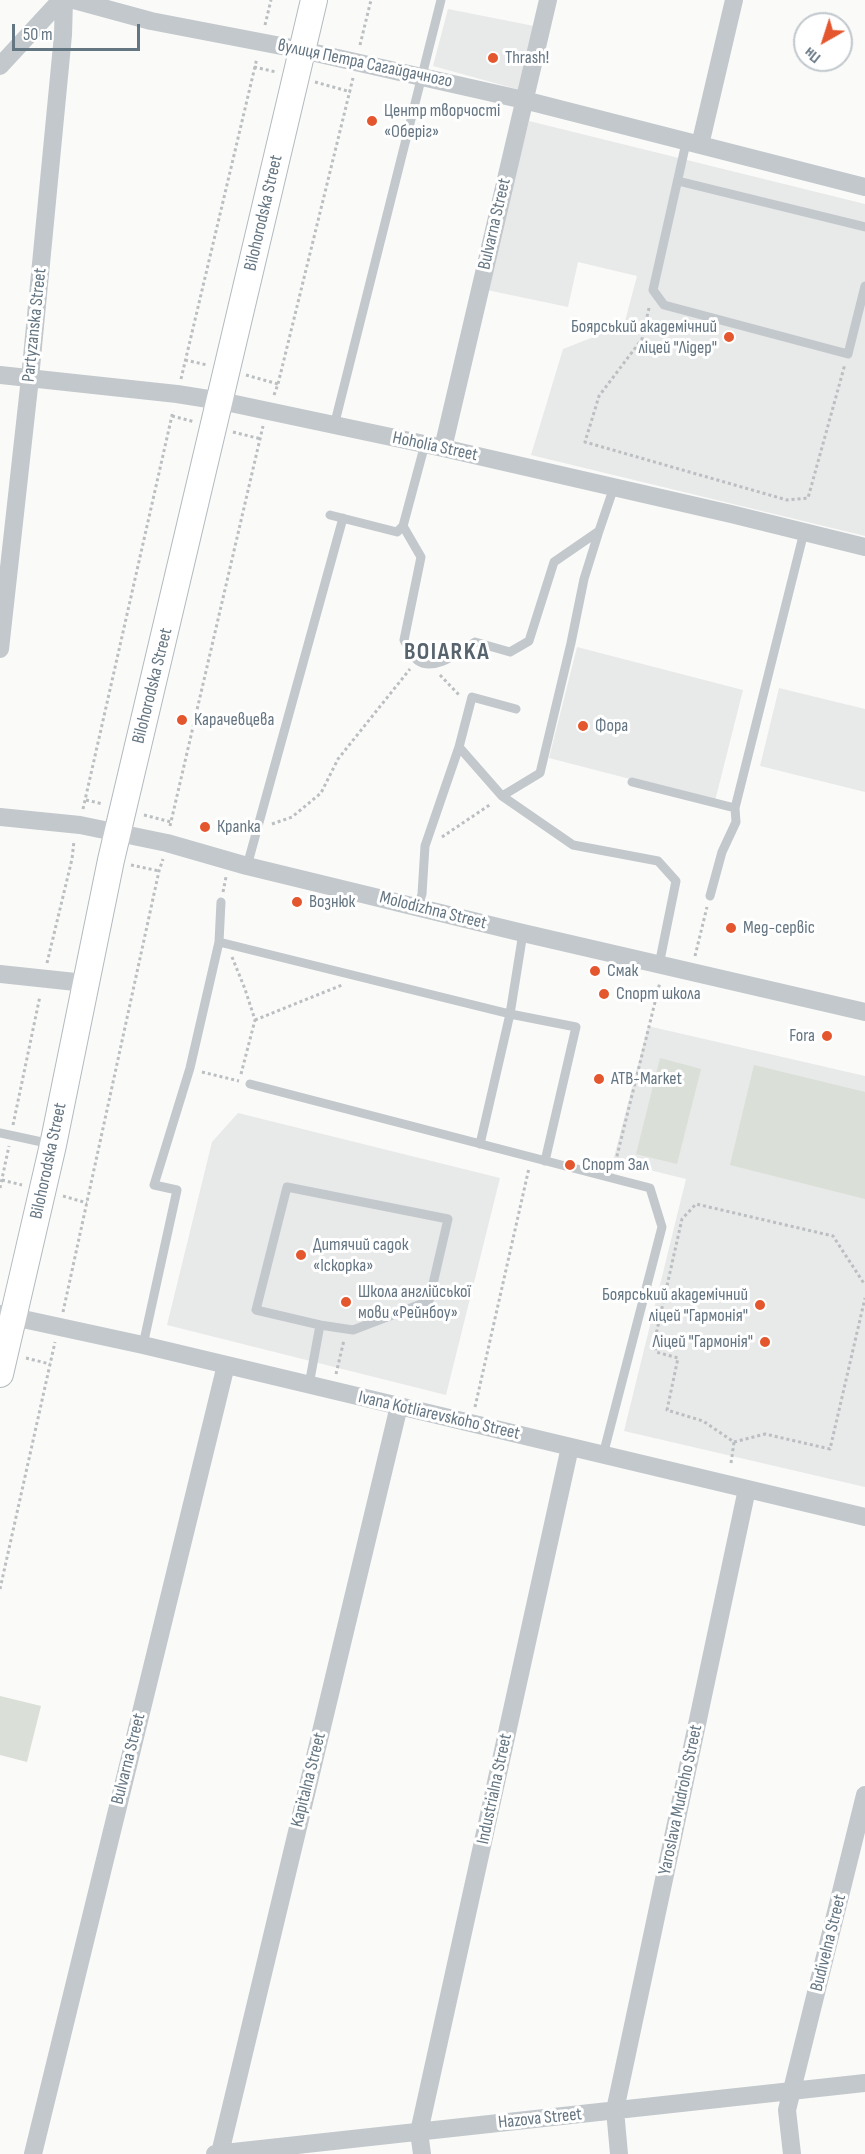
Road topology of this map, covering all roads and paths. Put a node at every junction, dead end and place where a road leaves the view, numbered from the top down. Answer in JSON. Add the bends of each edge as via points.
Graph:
{"nodes":[{"id":1,"x":63,"y":0,"type":"edge"},
{"id":2,"x":74,"y":0,"type":"edge"},
{"id":3,"x":271,"y":0,"type":"edge"},
{"id":4,"x":314,"y":0,"type":"edge"},
{"id":5,"x":371,"y":0,"type":"edge"},
{"id":6,"x":441,"y":0,"type":"edge"},
{"id":7,"x":548,"y":0,"type":"edge"},
{"id":8,"x":734,"y":0,"type":"edge"},
{"id":9,"x":261,"y":42,"type":"junction"},
{"id":10,"x":302,"y":50,"type":"junction"},
{"id":11,"x":356,"y":63,"type":"junction"},
{"id":12,"x":0,"y":66,"type":"edge"},
{"id":13,"x":422,"y":77,"type":"junction"},
{"id":14,"x":524,"y":100,"type":"junction"},
{"id":15,"x":693,"y":144,"type":"junction"},
{"id":16,"x":678,"y":181,"type":"junction"},
{"id":17,"x":865,"y":187,"type":"edge"},
{"id":18,"x":865,"y":226,"type":"edge"},
{"id":19,"x":865,"y":286,"type":"edge"},
{"id":20,"x":653,"y":290,"type":"junction"},
{"id":21,"x":848,"y":354,"type":"junction"},
{"id":22,"x":0,"y":375,"type":"edge"},
{"id":23,"x":30,"y":378,"type":"junction"},
{"id":24,"x":177,"y":394,"type":"junction"},
{"id":25,"x":221,"y":401,"type":"junction"},
{"id":26,"x":267,"y":411,"type":"junction"},
{"id":27,"x":334,"y":426,"type":"junction"},
{"id":28,"x":434,"y":446,"type":"junction"},
{"id":29,"x":614,"y":487,"type":"junction"},
{"id":30,"x":330,"y":515,"type":"dead end"},
{"id":31,"x":343,"y":518,"type":"junction"},
{"id":32,"x":404,"y":526,"type":"junction"},
{"id":33,"x":599,"y":531,"type":"junction"},
{"id":34,"x":804,"y":532,"type":"junction"},
{"id":35,"x":865,"y":547,"type":"edge"},
{"id":36,"x":0,"y":649,"type":"edge"},
{"id":37,"x":417,"y":660,"type":"junction"},
{"id":38,"x":431,"y":665,"type":"junction"},
{"id":39,"x":470,"y":706,"type":"junction"},
{"id":40,"x":516,"y":709,"type":"dead end"},
{"id":41,"x":459,"y":747,"type":"junction"},
{"id":42,"x":632,"y":782,"type":"dead end"},
{"id":43,"x":502,"y":796,"type":"junction"},
{"id":44,"x":735,"y":808,"type":"junction"},
{"id":45,"x":0,"y":817,"type":"edge"},
{"id":46,"x":80,"y":825,"type":"junction"},
{"id":47,"x":257,"y":829,"type":"junction"},
{"id":48,"x":117,"y":834,"type":"junction"},
{"id":49,"x":167,"y":843,"type":"junction"},
{"id":50,"x":425,"y":846,"type":"junction"},
{"id":51,"x":247,"y":866,"type":"junction"},
{"id":52,"x":227,"y":871,"type":"dead end"},
{"id":53,"x":710,"y":896,"type":"joint"},
{"id":54,"x":221,"y":902,"type":"joint"},
{"id":55,"x":418,"y":907,"type":"junction"},
{"id":56,"x":523,"y":933,"type":"junction"},
{"id":57,"x":223,"y":943,"type":"junction"},
{"id":58,"x":695,"y":959,"type":"dead end"},
{"id":59,"x":660,"y":971,"type":"junction"},
{"id":60,"x":0,"y":974,"type":"edge"},
{"id":61,"x":364,"y":976,"type":"junction"},
{"id":62,"x":43,"y":978,"type":"junction"},
{"id":63,"x":86,"y":984,"type":"junction"},
{"id":64,"x":865,"y":1012,"type":"edge"},
{"id":65,"x":510,"y":1014,"type":"junction"},
{"id":66,"x":255,"y":1020,"type":"junction"},
{"id":67,"x":190,"y":1068,"type":"junction"},
{"id":68,"x":250,"y":1084,"type":"dead end"},
{"id":69,"x":0,"y":1133,"type":"edge"},
{"id":70,"x":11,"y":1135,"type":"junction"},
{"id":71,"x":480,"y":1144,"type":"junction"},
{"id":72,"x":53,"y":1145,"type":"junction"},
{"id":73,"x":531,"y":1158,"type":"junction"},
{"id":74,"x":545,"y":1161,"type":"junction"},
{"id":75,"x":612,"y":1178,"type":"junction"},
{"id":76,"x":0,"y":1188,"type":"edge"},
{"id":77,"x":865,"y":1285,"type":"edge"},
{"id":78,"x":865,"y":1298,"type":"edge"},
{"id":79,"x":7,"y":1316,"type":"edge"},
{"id":80,"x":320,"y":1325,"type":"junction"},
{"id":81,"x":59,"y":1327,"type":"junction"},
{"id":82,"x":347,"y":1329,"type":"junction"},
{"id":83,"x":143,"y":1345,"type":"junction"},
{"id":84,"x":226,"y":1365,"type":"junction"},
{"id":85,"x":0,"y":1374,"type":"edge"},
{"id":86,"x":335,"y":1378,"type":"dead end"},
{"id":87,"x":309,"y":1385,"type":"junction"},
{"id":88,"x":399,"y":1406,"type":"junction"},
{"id":89,"x":471,"y":1424,"type":"junction"},
{"id":90,"x":734,"y":1442,"type":"junction"},
{"id":91,"x":570,"y":1447,"type":"junction"},
{"id":92,"x":603,"y":1455,"type":"junction"},
{"id":93,"x":731,"y":1463,"type":"dead end"},
{"id":94,"x":747,"y":1489,"type":"junction"},
{"id":95,"x":865,"y":1517,"type":"edge"},
{"id":96,"x":0,"y":1589,"type":"edge"},
{"id":97,"x":865,"y":1796,"type":"edge"},
{"id":98,"x":865,"y":2083,"type":"edge"},
{"id":99,"x":792,"y":2091,"type":"junction"},
{"id":100,"x":615,"y":2110,"type":"junction"},
{"id":101,"x":419,"y":2132,"type":"junction"},
{"id":102,"x":257,"y":2152,"type":"edge"},
{"id":103,"x":220,"y":2153,"type":"edge"},
{"id":104,"x":33,"y":2154,"type":"edge"},
{"id":105,"x":215,"y":2154,"type":"edge"},
{"id":106,"x":423,"y":2154,"type":"edge"},
{"id":107,"x":618,"y":2154,"type":"edge"},
{"id":108,"x":792,"y":2154,"type":"edge"}],
"edges":[{"from":1,"to":12,"type":"street"},
{"from":1,"to":23,"type":"street","name":"Partyzanska Street","via":[[62,47]]},
{"from":2,"to":9,"type":"street","name":"вулиця Петра Сагайдачного","via":[[151,21]]},
{"from":3,"to":9,"type":"path"},
{"from":4,"to":10,"type":"street","name":"Bilohorodska Street"},
{"from":5,"to":11,"type":"path"},
{"from":6,"to":13,"type":"lane"},
{"from":7,"to":14,"type":"street","name":"Bulvarna Street"},
{"from":8,"to":15,"type":"street"},
{"from":9,"to":10,"type":"street","name":"вулиця Петра Сагайдачного"},
{"from":9,"to":24,"type":"path"},
{"from":10,"to":11,"type":"street","name":"вулиця Петра Сагайдачного"},
{"from":10,"to":25,"type":"street","name":"Bilohorodska Street"},
{"from":11,"to":13,"type":"street","name":"вулиця Петра Сагайдачного"},
{"from":11,"to":26,"type":"path","via":[[278,384]]},
{"from":13,"to":14,"type":"street","name":"вулиця Петра Сагайдачного"},
{"from":13,"to":27,"type":"lane"},
{"from":14,"to":15,"type":"street","name":"вулиця Петра Сагайдачного"},
{"from":14,"to":28,"type":"street","name":"Bulvarna Street"},
{"from":15,"to":16,"type":"lane"},
{"from":15,"to":17,"type":"street","name":"вулиця Петра Сагайдачного"},
{"from":16,"to":18,"type":"lane"},
{"from":16,"to":20,"type":"lane"},
{"from":19,"to":21,"type":"lane"},
{"from":20,"to":21,"type":"lane","via":[[664,305]]},
{"from":20,"to":21,"type":"path","via":[[642,339],[599,396],[585,442],[787,500],[808,498]]},
{"from":22,"to":23,"type":"street","name":"Hoholia Street"},
{"from":23,"to":24,"type":"street","name":"Hoholia Street"},
{"from":23,"to":36,"type":"street","name":"Partyzanska Street"},
{"from":24,"to":25,"type":"street","name":"Hoholia Street"},
{"from":24,"to":46,"type":"path"},
{"from":25,"to":26,"type":"street","name":"Hoholia Street"},
{"from":25,"to":48,"type":"street","name":"Bilohorodska Street"},
{"from":26,"to":27,"type":"street","name":"Hoholia Street"},
{"from":26,"to":49,"type":"path"},
{"from":27,"to":28,"type":"street","name":"Hoholia Street"},
{"from":28,"to":29,"type":"street","name":"Hoholia Street"},
{"from":28,"to":32,"type":"lane"},
{"from":29,"to":33,"type":"lane"},
{"from":29,"to":34,"type":"street","name":"Hoholia Street"},
{"from":30,"to":31,"type":"lane"},
{"from":31,"to":32,"type":"lane","via":[[397,532]]},
{"from":31,"to":47,"type":"lane"},
{"from":32,"to":37,"type":"lane","via":[[421,557],[404,640]]},
{"from":33,"to":38,"type":"lane","via":[[554,562],[529,641],[510,652],[475,642],[449,659]]},
{"from":33,"to":43,"type":"lane","via":[[584,579],[540,773]]},
{"from":34,"to":35,"type":"street","name":"Hoholia Street"},
{"from":34,"to":44,"type":"lane"},
{"from":37,"to":38,"type":"lane"},
{"from":37,"to":47,"type":"path","via":[[338,759],[321,793],[292,817]]},
{"from":38,"to":39,"type":"path"},
{"from":39,"to":40,"type":"lane","via":[[472,697]]},
{"from":39,"to":41,"type":"lane"},
{"from":41,"to":43,"type":"lane"},
{"from":41,"to":50,"type":"lane"},
{"from":42,"to":44,"type":"lane"},
{"from":43,"to":50,"type":"path"},
{"from":43,"to":59,"type":"lane","via":[[573,845],[658,861],[676,881]]},
{"from":44,"to":53,"type":"lane","via":[[736,822],[722,852]]},
{"from":45,"to":46,"type":"street","name":"Molodizhna Street"},
{"from":46,"to":48,"type":"street","name":"Molodizhna Street"},
{"from":46,"to":62,"type":"path"},
{"from":47,"to":51,"type":"lane"},
{"from":48,"to":49,"type":"street","name":"Molodizhna Street"},
{"from":48,"to":63,"type":"street","name":"Bilohorodska Street"},
{"from":49,"to":51,"type":"street","name":"Molodizhna Street"},
{"from":49,"to":81,"type":"path"},
{"from":50,"to":55,"type":"lane"},
{"from":51,"to":55,"type":"street","name":"Molodizhna Street"},
{"from":52,"to":54,"type":"path"},
{"from":53,"to":58,"type":"path"},
{"from":54,"to":57,"type":"lane"},
{"from":55,"to":56,"type":"street","name":"Molodizhna Street"},
{"from":56,"to":59,"type":"street","name":"Molodizhna Street"},
{"from":56,"to":65,"type":"lane"},
{"from":57,"to":61,"type":"lane"},
{"from":57,"to":66,"type":"path"},
{"from":57,"to":67,"type":"lane"},
{"from":59,"to":64,"type":"street","name":"Molodizhna Street"},
{"from":59,"to":75,"type":"path"},
{"from":60,"to":62,"type":"street"},
{"from":61,"to":65,"type":"lane"},
{"from":61,"to":66,"type":"path"},
{"from":62,"to":63,"type":"street"},
{"from":62,"to":70,"type":"path"},
{"from":63,"to":72,"type":"street","name":"Bilohorodska Street"},
{"from":65,"to":71,"type":"lane"},
{"from":65,"to":74,"type":"lane","via":[[576,1027]]},
{"from":66,"to":67,"type":"path","via":[[239,1081]]},
{"from":67,"to":83,"type":"lane","via":[[154,1185],[177,1190]]},
{"from":68,"to":71,"type":"lane"},
{"from":69,"to":70,"type":"lane"},
{"from":70,"to":72,"type":"lane"},
{"from":70,"to":76,"type":"path"},
{"from":71,"to":73,"type":"lane"},
{"from":72,"to":79,"type":"street","name":"Bilohorodska Street"},
{"from":73,"to":74,"type":"lane"},
{"from":73,"to":89,"type":"path"},
{"from":74,"to":75,"type":"lane"},
{"from":75,"to":92,"type":"lane","via":[[650,1188],[662,1227]]},
{"from":77,"to":90,"type":"path","via":[[833,1236],[696,1204],[682,1219],[655,1339],[656,1352],[678,1358],[667,1410],[703,1421]]},
{"from":78,"to":90,"type":"path","via":[[830,1449],[765,1434]]},
{"from":79,"to":81,"type":"street","name":"Ivana Kotliarevskoho Street"},
{"from":79,"to":85,"type":"street","name":"Bilohorodska Street"},
{"from":80,"to":82,"type":"lane"},
{"from":80,"to":82,"type":"lane","via":[[256,1310],[287,1187],[448,1219],[429,1301]]},
{"from":80,"to":87,"type":"lane"},
{"from":81,"to":83,"type":"street","name":"Ivana Kotliarevskoho Street"},
{"from":81,"to":96,"type":"path"},
{"from":82,"to":86,"type":"path"},
{"from":83,"to":84,"type":"street","name":"Ivana Kotliarevskoho Street"},
{"from":84,"to":87,"type":"street","name":"Ivana Kotliarevskoho Street"},
{"from":84,"to":104,"type":"street","name":"Bulvarna Street"},
{"from":87,"to":88,"type":"street","name":"Ivana Kotliarevskoho Street"},
{"from":88,"to":89,"type":"street","name":"Ivana Kotliarevskoho Street"},
{"from":88,"to":103,"type":"street","name":"Kapitalna Street"},
{"from":89,"to":91,"type":"street","name":"Ivana Kotliarevskoho Street"},
{"from":90,"to":93,"type":"path"},
{"from":91,"to":92,"type":"street","name":"Ivana Kotliarevskoho Street"},
{"from":91,"to":101,"type":"street","name":"Industrialna Street"},
{"from":92,"to":94,"type":"street","name":"Ivana Kotliarevskoho Street"},
{"from":94,"to":95,"type":"street","name":"Ivana Kotliarevskoho Street"},
{"from":94,"to":100,"type":"street","name":"Yaroslava Mudroho Street"},
{"from":97,"to":99,"type":"street","name":"Budivelna Street"},
{"from":98,"to":99,"type":"street","name":"Hazova Street"},
{"from":99,"to":100,"type":"street","name":"Hazova Street"},
{"from":99,"to":108,"type":"street","name":"Budivelna Street","via":[[787,2110]]},
{"from":100,"to":101,"type":"street","name":"Hazova Street"},
{"from":100,"to":107,"type":"street","name":"Yaroslava Mudroho Street"},
{"from":101,"to":102,"type":"street","name":"Hazova Street"},
{"from":101,"to":106,"type":"street"},
{"from":102,"to":103,"type":"street","name":"Hazova Street"},
{"from":103,"to":105,"type":"street","name":"Hazova Street"}]}
